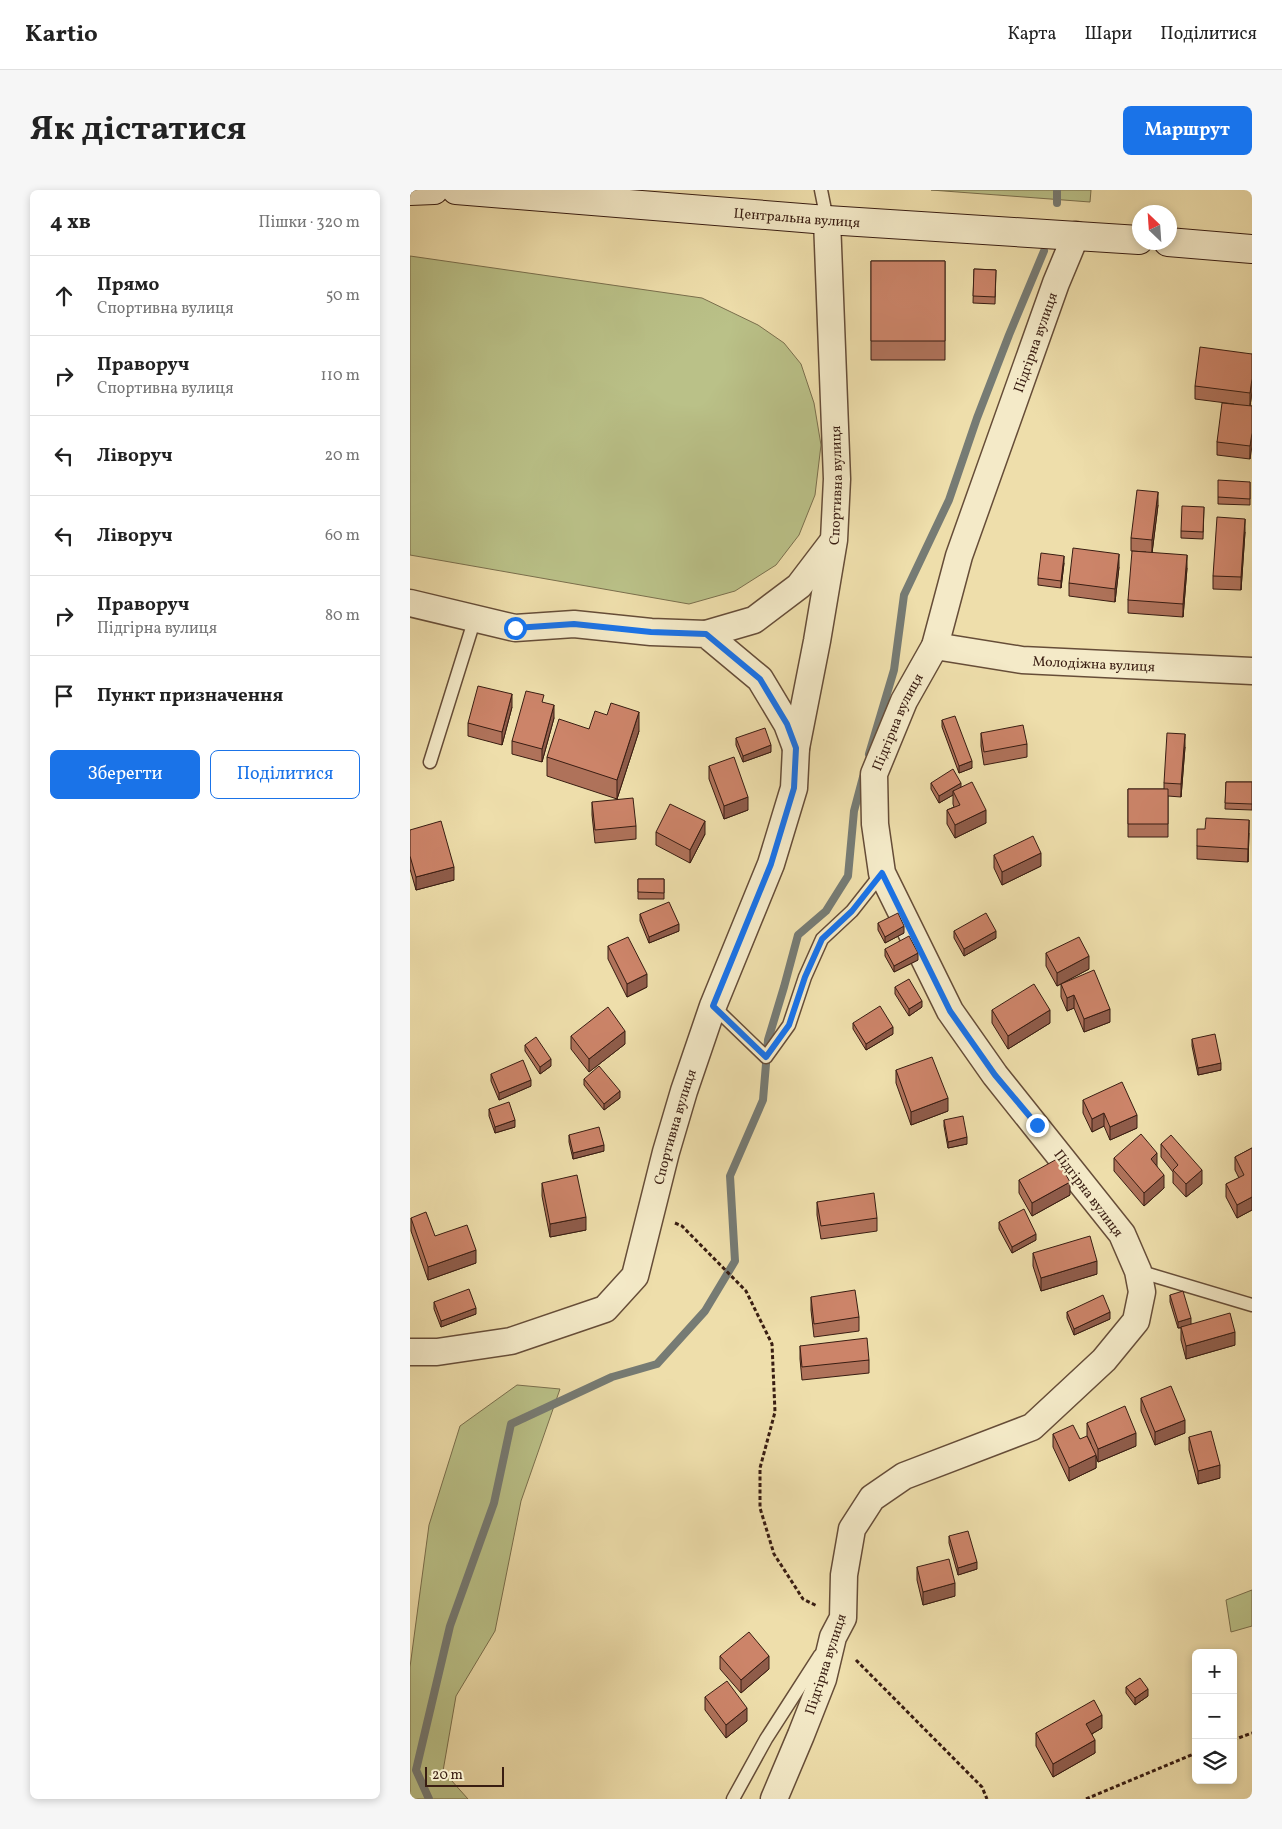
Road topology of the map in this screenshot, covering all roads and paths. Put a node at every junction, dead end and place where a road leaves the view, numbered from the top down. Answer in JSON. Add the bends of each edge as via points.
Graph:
{"nodes":[{"id":1,"x":434,"y":190,"type":"edge"},
{"id":2,"x":456,"y":190,"type":"edge"},
{"id":3,"x":821,"y":190,"type":"edge"},
{"id":4,"x":410,"y":191,"type":"edge"},
{"id":5,"x":828,"y":220,"type":"junction"},
{"id":6,"x":1076,"y":235,"type":"junction"},
{"id":7,"x":1132,"y":239,"type":"edge"},
{"id":8,"x":1177,"y":243,"type":"edge"},
{"id":9,"x":1252,"y":250,"type":"edge"},
{"id":10,"x":834,"y":540,"type":"junction"},
{"id":11,"x":410,"y":603,"type":"edge"},
{"id":12,"x":476,"y":618,"type":"junction"},
{"id":13,"x":706,"y":634,"type":"junction"},
{"id":14,"x":936,"y":646,"type":"junction"},
{"id":15,"x":1252,"y":671,"type":"edge"},
{"id":16,"x":796,"y":748,"type":"junction"},
{"id":17,"x":430,"y":762,"type":"dead end"},
{"id":18,"x":882,"y":873,"type":"junction"},
{"id":19,"x":713,"y":1006,"type":"junction"},
{"id":20,"x":682,"y":1226,"type":"dead end"},
{"id":21,"x":1138,"y":1271,"type":"junction"},
{"id":22,"x":1252,"y":1305,"type":"edge"},
{"id":23,"x":410,"y":1352,"type":"edge"},
{"id":24,"x":838,"y":1627,"type":"junction"},
{"id":25,"x":1252,"y":1733,"type":"edge"},
{"id":26,"x":1236,"y":1739,"type":"edge"},
{"id":27,"x":1192,"y":1756,"type":"edge"},
{"id":28,"x":733,"y":1799,"type":"edge"},
{"id":29,"x":774,"y":1799,"type":"edge"},
{"id":30,"x":986,"y":1799,"type":"edge"},
{"id":31,"x":1086,"y":1799,"type":"edge"}],
"edges":[{"from":1,"to":4,"type":"main road"},
{"from":2,"to":5,"type":"main road","name":"Центральна вулиця"},
{"from":3,"to":5,"type":"lane"},
{"from":5,"to":6,"type":"main road","name":"Центральна вулиця"},
{"from":5,"to":10,"type":"street","name":"Спортивна вулиця","via":[[837,479]]},
{"from":6,"to":7,"type":"main road","name":"Центральна вулиця"},
{"from":6,"to":14,"type":"street","name":"Підгірна вулиця","via":[[959,556]]},
{"from":8,"to":9,"type":"main road"},
{"from":10,"to":13,"type":"street","via":[[799,586],[754,620]]},
{"from":10,"to":16,"type":"street","name":"Спортивна вулиця"},
{"from":11,"to":12,"type":"street"},
{"from":12,"to":13,"type":"street","via":[[515,628],[574,624]]},
{"from":12,"to":17,"type":"lane"},
{"from":13,"to":16,"type":"street","name":"Спортивна вулиця","via":[[760,679],[787,724]]},
{"from":14,"to":15,"type":"street","name":"Молодіжна вулиця","via":[[1022,660]]},
{"from":14,"to":18,"type":"street","name":"Підгірна вулиця","via":[[904,700],[874,774],[875,824]]},
{"from":16,"to":19,"type":"street","name":"Спортивна вулиця","via":[[794,788],[771,864]]},
{"from":18,"to":19,"type":"lane","via":[[852,911],[822,939],[789,1025],[766,1057]]},
{"from":18,"to":21,"type":"street","name":"Підгірна вулиця","via":[[950,1011],[995,1075],[1122,1234]]},
{"from":19,"to":23,"type":"street","name":"Спортивна вулиця","via":[[666,1152],[635,1276],[605,1309],[511,1341],[437,1352]]},
{"from":20,"to":24,"type":"path","via":[[746,1291],[772,1344],[774,1412],[760,1468],[760,1508],[774,1554],[802,1598]]},
{"from":21,"to":22,"type":"lane"},
{"from":21,"to":24,"type":"street","name":"Підгірна вулиця","via":[[1142,1292],[1136,1321],[1104,1360],[1032,1427],[904,1476],[872,1498],[852,1529]]},
{"from":24,"to":28,"type":"lane","via":[[766,1739]]},
{"from":24,"to":29,"type":"street","name":"Підгірна вулиця","via":[[823,1679]]},
{"from":24,"to":30,"type":"path","via":[[982,1787]]},
{"from":25,"to":26,"type":"path"},
{"from":27,"to":31,"type":"path"}]}
